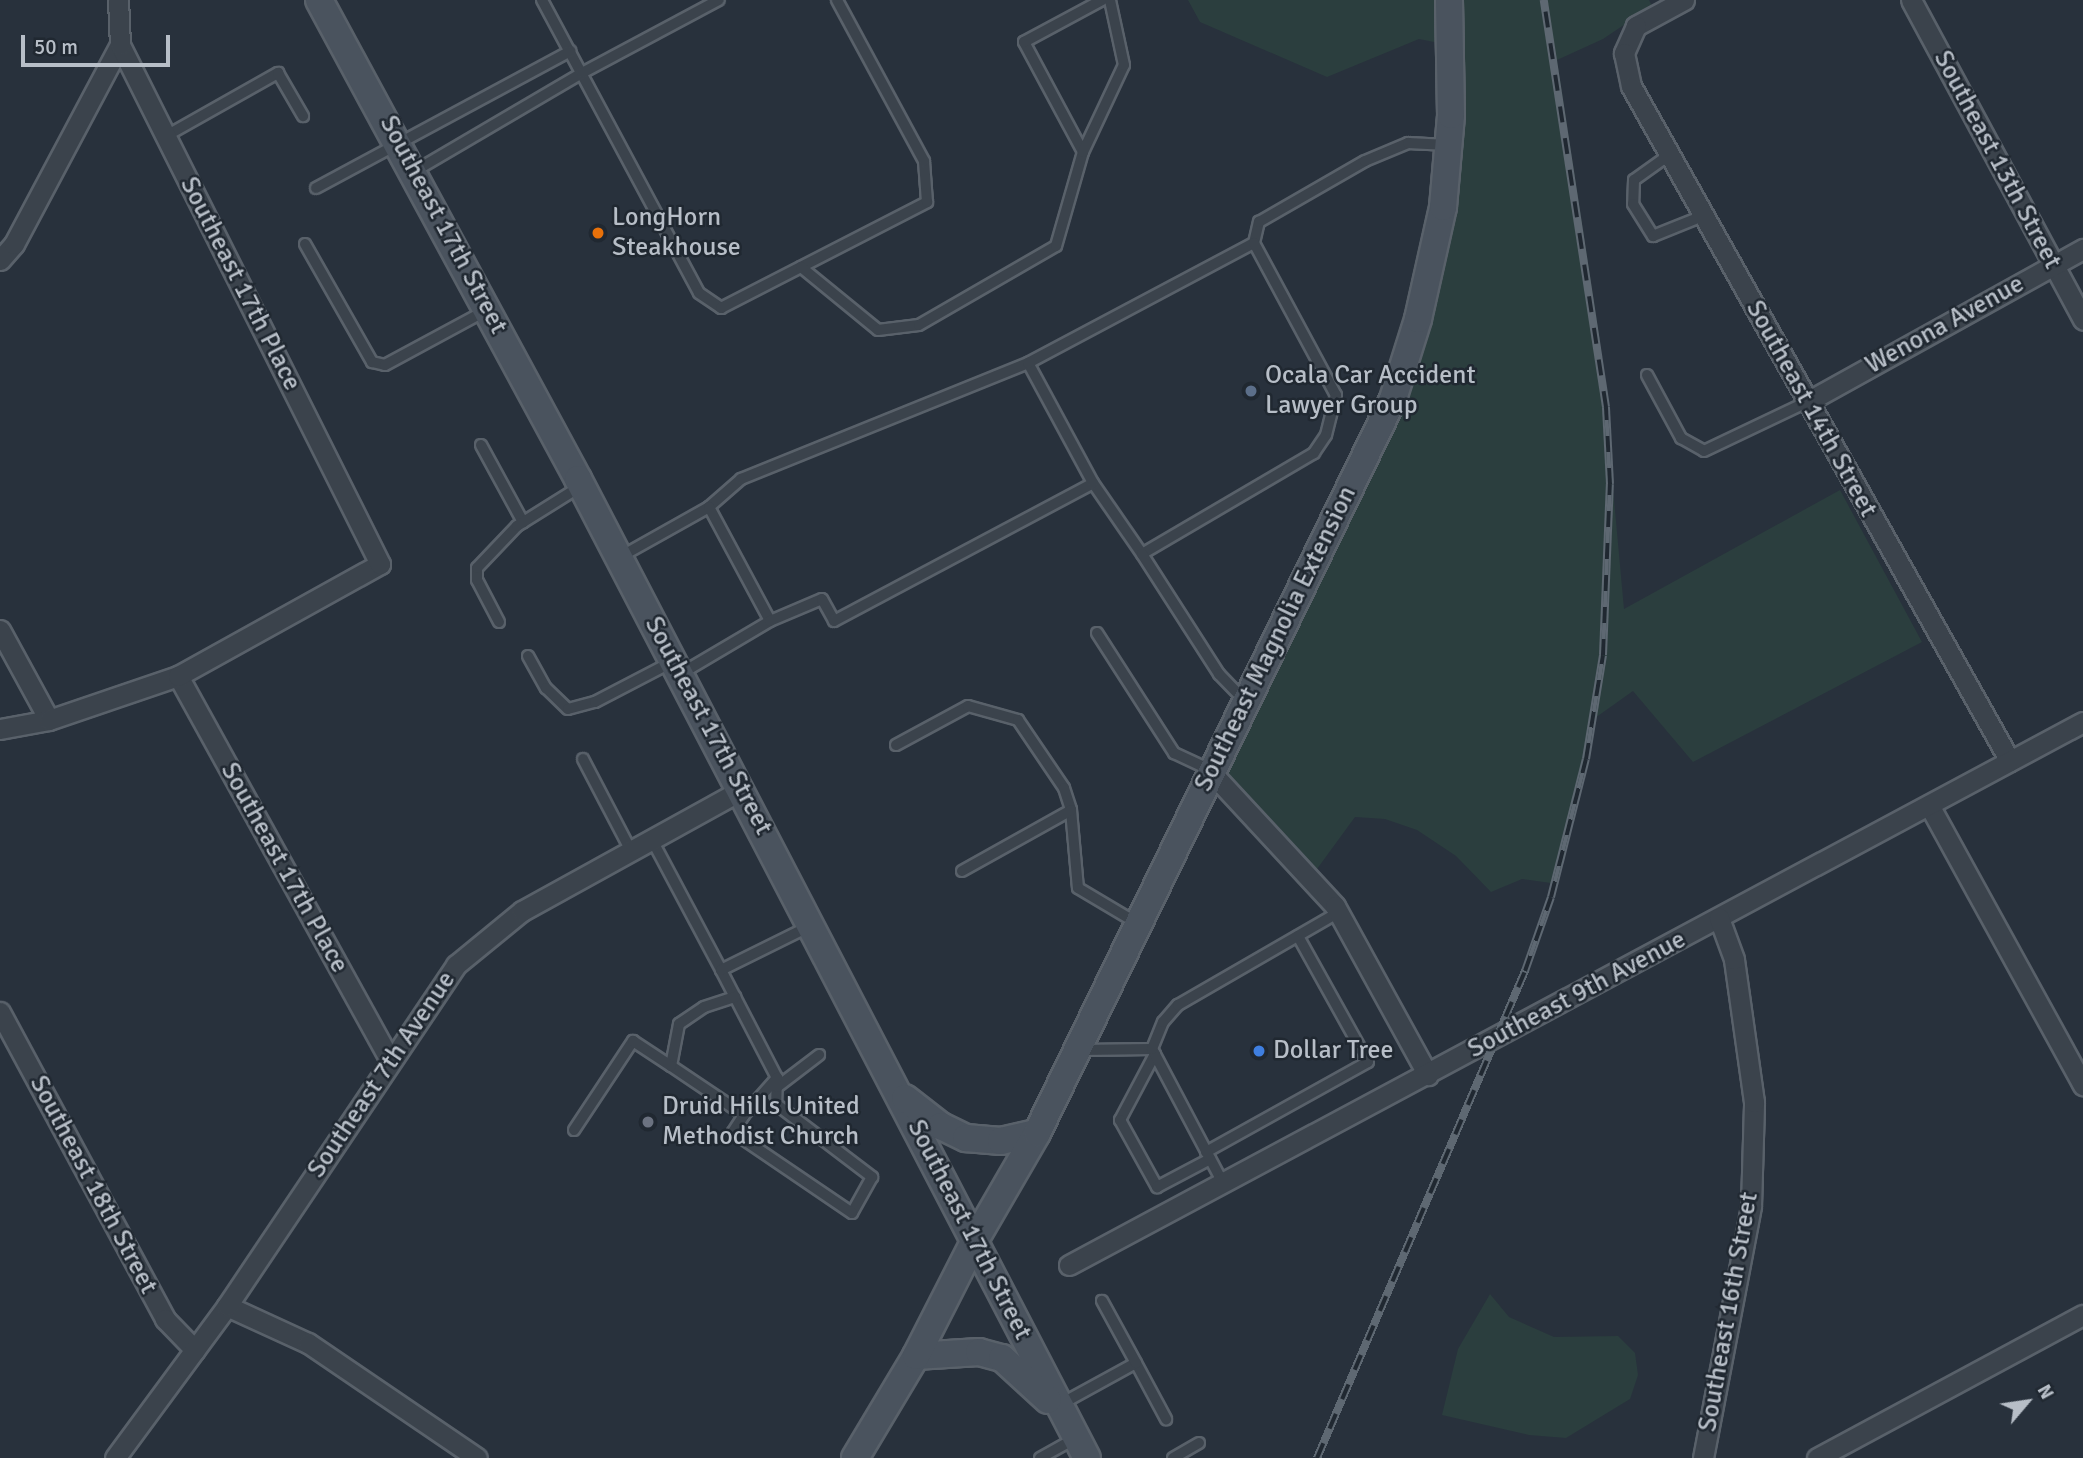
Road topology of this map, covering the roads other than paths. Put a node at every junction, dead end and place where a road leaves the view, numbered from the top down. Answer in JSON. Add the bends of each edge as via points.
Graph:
{"nodes":[{"id":1,"x":117,"y":0,"type":"edge"},
{"id":2,"x":319,"y":0,"type":"edge"},
{"id":3,"x":542,"y":0,"type":"edge"},
{"id":4,"x":719,"y":0,"type":"edge"},
{"id":5,"x":837,"y":0,"type":"edge"},
{"id":6,"x":1102,"y":0,"type":"edge"},
{"id":7,"x":1110,"y":0,"type":"edge"},
{"id":8,"x":1449,"y":0,"type":"edge"},
{"id":9,"x":1684,"y":0,"type":"edge"},
{"id":10,"x":1910,"y":0,"type":"edge"},
{"id":11,"x":120,"y":45,"type":"junction"},
{"id":12,"x":570,"y":51,"type":"junction"},
{"id":13,"x":582,"y":73,"type":"junction"},
{"id":14,"x":303,"y":116,"type":"dead end"},
{"id":15,"x":166,"y":136,"type":"junction"},
{"id":16,"x":398,"y":140,"type":"junction"},
{"id":17,"x":1449,"y":145,"type":"junction"},
{"id":18,"x":1083,"y":152,"type":"junction"},
{"id":19,"x":1669,"y":155,"type":"junction"},
{"id":20,"x":415,"y":171,"type":"junction"},
{"id":21,"x":316,"y":188,"type":"dead end"},
{"id":22,"x":1703,"y":216,"type":"junction"},
{"id":23,"x":1254,"y":243,"type":"junction"},
{"id":24,"x":305,"y":244,"type":"dead end"},
{"id":25,"x":2083,"y":249,"type":"edge"},
{"id":26,"x":0,"y":260,"type":"edge"},
{"id":27,"x":2053,"y":265,"type":"junction"},
{"id":28,"x":801,"y":267,"type":"junction"},
{"id":29,"x":488,"y":309,"type":"junction"},
{"id":30,"x":2083,"y":320,"type":"edge"},
{"id":31,"x":1028,"y":363,"type":"junction"},
{"id":32,"x":1647,"y":376,"type":"dead end"},
{"id":33,"x":1807,"y":402,"type":"junction"},
{"id":34,"x":481,"y":445,"type":"dead end"},
{"id":35,"x":1093,"y":483,"type":"junction"},
{"id":36,"x":582,"y":486,"type":"junction"},
{"id":37,"x":709,"y":507,"type":"junction"},
{"id":38,"x":523,"y":522,"type":"junction"},
{"id":39,"x":1142,"y":554,"type":"junction"},
{"id":40,"x":619,"y":557,"type":"junction"},
{"id":41,"x":771,"y":621,"type":"junction"},
{"id":42,"x":499,"y":622,"type":"dead end"},
{"id":43,"x":0,"y":629,"type":"edge"},
{"id":44,"x":1097,"y":633,"type":"dead end"},
{"id":45,"x":528,"y":656,"type":"dead end"},
{"id":46,"x":677,"y":667,"type":"junction"},
{"id":47,"x":178,"y":676,"type":"junction"},
{"id":48,"x":1245,"y":701,"type":"junction"},
{"id":49,"x":49,"y":720,"type":"junction"},
{"id":50,"x":2083,"y":722,"type":"edge"},
{"id":51,"x":0,"y":729,"type":"edge"},
{"id":52,"x":896,"y":745,"type":"dead end"},
{"id":53,"x":583,"y":759,"type":"dead end"},
{"id":54,"x":2010,"y":761,"type":"junction"},
{"id":55,"x":1210,"y":771,"type":"junction"},
{"id":56,"x":741,"y":790,"type":"junction"},
{"id":57,"x":1929,"y":805,"type":"junction"},
{"id":58,"x":1071,"y":810,"type":"junction"},
{"id":59,"x":652,"y":840,"type":"junction"},
{"id":60,"x":631,"y":851,"type":"junction"},
{"id":61,"x":961,"y":871,"type":"dead end"},
{"id":62,"x":1339,"y":912,"type":"junction"},
{"id":63,"x":1719,"y":918,"type":"junction"},
{"id":64,"x":1138,"y":924,"type":"junction"},
{"id":65,"x":812,"y":925,"type":"junction"},
{"id":66,"x":1298,"y":936,"type":"junction"},
{"id":67,"x":720,"y":970,"type":"junction"},
{"id":68,"x":735,"y":997,"type":"junction"},
{"id":69,"x":0,"y":1012,"type":"edge"},
{"id":70,"x":1077,"y":1050,"type":"junction"},
{"id":71,"x":1154,"y":1052,"type":"junction"},
{"id":72,"x":819,"y":1055,"type":"dead end"},
{"id":73,"x":390,"y":1060,"type":"junction"},
{"id":74,"x":671,"y":1066,"type":"junction"},
{"id":75,"x":1428,"y":1075,"type":"junction"},
{"id":76,"x":777,"y":1082,"type":"junction"},
{"id":77,"x":2083,"y":1085,"type":"edge"},
{"id":78,"x":897,"y":1091,"type":"junction"},
{"id":79,"x":744,"y":1115,"type":"junction"},
{"id":80,"x":574,"y":1130,"type":"dead end"},
{"id":81,"x":1037,"y":1133,"type":"junction"},
{"id":82,"x":1208,"y":1155,"type":"junction"},
{"id":83,"x":1223,"y":1183,"type":"junction"},
{"id":84,"x":975,"y":1240,"type":"junction"},
{"id":85,"x":1069,"y":1265,"type":"dead end"},
{"id":86,"x":1102,"y":1301,"type":"dead end"},
{"id":87,"x":227,"y":1306,"type":"junction"},
{"id":88,"x":2083,"y":1315,"type":"edge"},
{"id":89,"x":195,"y":1350,"type":"junction"},
{"id":90,"x":916,"y":1356,"type":"junction"},
{"id":91,"x":1136,"y":1363,"type":"junction"},
{"id":92,"x":1166,"y":1419,"type":"dead end"},
{"id":93,"x":1072,"y":1430,"type":"edge"},
{"id":94,"x":1199,"y":1443,"type":"dead end"},
{"id":95,"x":115,"y":1458,"type":"edge"},
{"id":96,"x":477,"y":1458,"type":"edge"},
{"id":97,"x":855,"y":1458,"type":"edge"},
{"id":98,"x":1040,"y":1458,"type":"edge"},
{"id":99,"x":1173,"y":1458,"type":"edge"},
{"id":100,"x":1703,"y":1458,"type":"edge"},
{"id":101,"x":1817,"y":1458,"type":"edge"}],
"edges":[{"from":1,"to":11,"type":"street","name":"Southeast 17th Place"},
{"from":2,"to":16,"type":"main road","name":"Southeast 17th Street"},
{"from":3,"to":12,"type":"lane"},
{"from":4,"to":13,"type":"lane"},
{"from":5,"to":28,"type":"lane","via":[[924,161],[927,202]]},
{"from":6,"to":18,"type":"lane","via":[[1024,42]]},
{"from":7,"to":18,"type":"lane","via":[[1124,65]]},
{"from":8,"to":17,"type":"main road","name":"Southeast Magnolia Extension"},
{"from":9,"to":19,"type":"street","name":"Southeast 14th Street","via":[[1636,26],[1624,53],[1631,86]]},
{"from":10,"to":27,"type":"street","name":"Southeast 13th Street"},
{"from":11,"to":15,"type":"street","name":"Southeast 17th Place"},
{"from":11,"to":26,"type":"street","via":[[14,244]]},
{"from":12,"to":13,"type":"lane"},
{"from":12,"to":16,"type":"lane"},
{"from":13,"to":20,"type":"lane"},
{"from":13,"to":28,"type":"lane","via":[[699,293],[721,308]]},
{"from":14,"to":15,"type":"lane","via":[[278,73]]},
{"from":15,"to":47,"type":"street","name":"Southeast 17th Place","via":[[380,564]]},
{"from":16,"to":20,"type":"main road","name":"Southeast 17th Street"},
{"from":16,"to":21,"type":"lane"},
{"from":17,"to":23,"type":"lane","via":[[1408,143],[1365,161],[1259,222]]},
{"from":17,"to":48,"type":"main road","name":"Southeast Magnolia Extension","via":[[1443,207],[1418,319],[1393,399]]},
{"from":18,"to":28,"type":"lane","via":[[1056,246],[919,325],[878,330]]},
{"from":19,"to":22,"type":"street","name":"Southeast 14th Street"},
{"from":19,"to":22,"type":"lane","via":[[1634,180],[1633,204],[1653,236]]},
{"from":20,"to":29,"type":"main road","name":"Southeast 17th Street"},
{"from":22,"to":33,"type":"street","name":"Southeast 14th Street"},
{"from":23,"to":31,"type":"lane"},
{"from":23,"to":39,"type":"lane","via":[[1336,395],[1326,435],[1314,453]]},
{"from":24,"to":29,"type":"lane","via":[[372,362],[385,365]]},
{"from":25,"to":27,"type":"street","name":"Wenona Avenue"},
{"from":27,"to":30,"type":"street","name":"Southeast 13th Street"},
{"from":27,"to":33,"type":"street","name":"Wenona Avenue"},
{"from":29,"to":36,"type":"main road","name":"Southeast 17th Street"},
{"from":31,"to":35,"type":"lane"},
{"from":31,"to":37,"type":"lane","via":[[741,479]]},
{"from":32,"to":33,"type":"lane","via":[[1681,438],[1704,451]]},
{"from":33,"to":54,"type":"street","name":"Southeast 14th Street"},
{"from":34,"to":38,"type":"lane"},
{"from":35,"to":39,"type":"lane"},
{"from":35,"to":41,"type":"lane","via":[[834,621],[822,599]]},
{"from":36,"to":38,"type":"lane"},
{"from":36,"to":40,"type":"main road","name":"Southeast 17th Street"},
{"from":37,"to":40,"type":"lane"},
{"from":37,"to":41,"type":"lane"},
{"from":38,"to":42,"type":"lane","via":[[477,568],[477,580]]},
{"from":39,"to":48,"type":"lane","via":[[1219,674]]},
{"from":40,"to":46,"type":"main road","name":"Southeast 17th Street"},
{"from":41,"to":46,"type":"lane"},
{"from":43,"to":49,"type":"street"},
{"from":44,"to":55,"type":"lane","via":[[1174,753]]},
{"from":45,"to":46,"type":"lane","via":[[546,688],[568,709]]},
{"from":46,"to":56,"type":"main road","name":"Southeast 17th Street"},
{"from":47,"to":49,"type":"street"},
{"from":47,"to":73,"type":"street","name":"Southeast 17th Place"},
{"from":48,"to":55,"type":"main road","name":"Southeast Magnolia Extension"},
{"from":49,"to":51,"type":"street"},
{"from":50,"to":54,"type":"street","name":"Southeast 9th Avenue"},
{"from":52,"to":58,"type":"lane","via":[[968,706],[1018,720],[1064,788]]},
{"from":53,"to":60,"type":"lane"},
{"from":54,"to":57,"type":"street","name":"Southeast 9th Avenue"},
{"from":55,"to":62,"type":"street"},
{"from":55,"to":64,"type":"main road","name":"Southeast Magnolia Extension"},
{"from":56,"to":59,"type":"street","name":"Southeast 7th Avenue"},
{"from":56,"to":65,"type":"main road","name":"Southeast 17th Street"},
{"from":57,"to":63,"type":"street","name":"Southeast 9th Avenue"},
{"from":57,"to":77,"type":"street"},
{"from":58,"to":61,"type":"lane"},
{"from":58,"to":64,"type":"lane","via":[[1078,888]]},
{"from":59,"to":60,"type":"street","name":"Southeast 7th Avenue"},
{"from":59,"to":67,"type":"lane"},
{"from":60,"to":73,"type":"street","name":"Southeast 7th Avenue","via":[[522,911],[456,965]]},
{"from":62,"to":66,"type":"lane"},
{"from":62,"to":75,"type":"street"},
{"from":63,"to":75,"type":"street","name":"Southeast 9th Avenue"},
{"from":63,"to":100,"type":"street","name":"Southeast 16th Street","via":[[1734,959],[1754,1128],[1751,1206]]},
{"from":64,"to":70,"type":"main road","name":"Southeast Magnolia Extension"},
{"from":65,"to":67,"type":"lane"},
{"from":65,"to":78,"type":"main road","name":"Southeast 17th Street"},
{"from":66,"to":71,"type":"lane","via":[[1178,1005],[1163,1022]]},
{"from":66,"to":82,"type":"lane","via":[[1368,1062]]},
{"from":67,"to":68,"type":"lane"},
{"from":68,"to":74,"type":"lane","via":[[704,1007],[679,1024]]},
{"from":68,"to":76,"type":"lane"},
{"from":69,"to":89,"type":"street","name":"Southeast 18th Street","via":[[165,1319]]},
{"from":70,"to":71,"type":"lane"},
{"from":70,"to":81,"type":"main road","name":"Southeast Magnolia Extension"},
{"from":71,"to":82,"type":"lane"},
{"from":71,"to":82,"type":"lane","via":[[1120,1120],[1157,1187]]},
{"from":72,"to":76,"type":"lane"},
{"from":73,"to":87,"type":"street","name":"Southeast 7th Avenue"},
{"from":74,"to":79,"type":"lane"},
{"from":74,"to":80,"type":"lane","via":[[633,1041]]},
{"from":75,"to":83,"type":"street","name":"Southeast 9th Avenue"},
{"from":76,"to":79,"type":"lane"},
{"from":76,"to":79,"type":"lane","via":[[776,1104],[872,1177],[852,1213],[733,1132]]},
{"from":78,"to":81,"type":"main road","via":[[941,1126],[966,1138],[1001,1141]]},
{"from":78,"to":84,"type":"main road","name":"Southeast 17th Street"},
{"from":81,"to":84,"type":"main road","name":"Southeast Magnolia Extension"},
{"from":82,"to":83,"type":"lane"},
{"from":83,"to":85,"type":"street","name":"Southeast 9th Avenue"},
{"from":84,"to":90,"type":"main road","name":"Southeast Magnolia Extension"},
{"from":84,"to":93,"type":"main road","name":"Southeast 17th Street"},
{"from":86,"to":91,"type":"lane"},
{"from":87,"to":89,"type":"street","name":"Southeast 7th Avenue"},
{"from":87,"to":96,"type":"street","via":[[308,1343]]},
{"from":88,"to":101,"type":"street"},
{"from":89,"to":95,"type":"street","name":"Southeast 7th Avenue"},
{"from":90,"to":93,"type":"main road","via":[[979,1352],[1002,1358]]},
{"from":90,"to":97,"type":"main road","name":"Southeast Magnolia Extension"},
{"from":91,"to":92,"type":"lane"},
{"from":91,"to":93,"type":"lane"},
{"from":93,"to":98,"type":"lane"},
{"from":94,"to":99,"type":"lane"}]}
